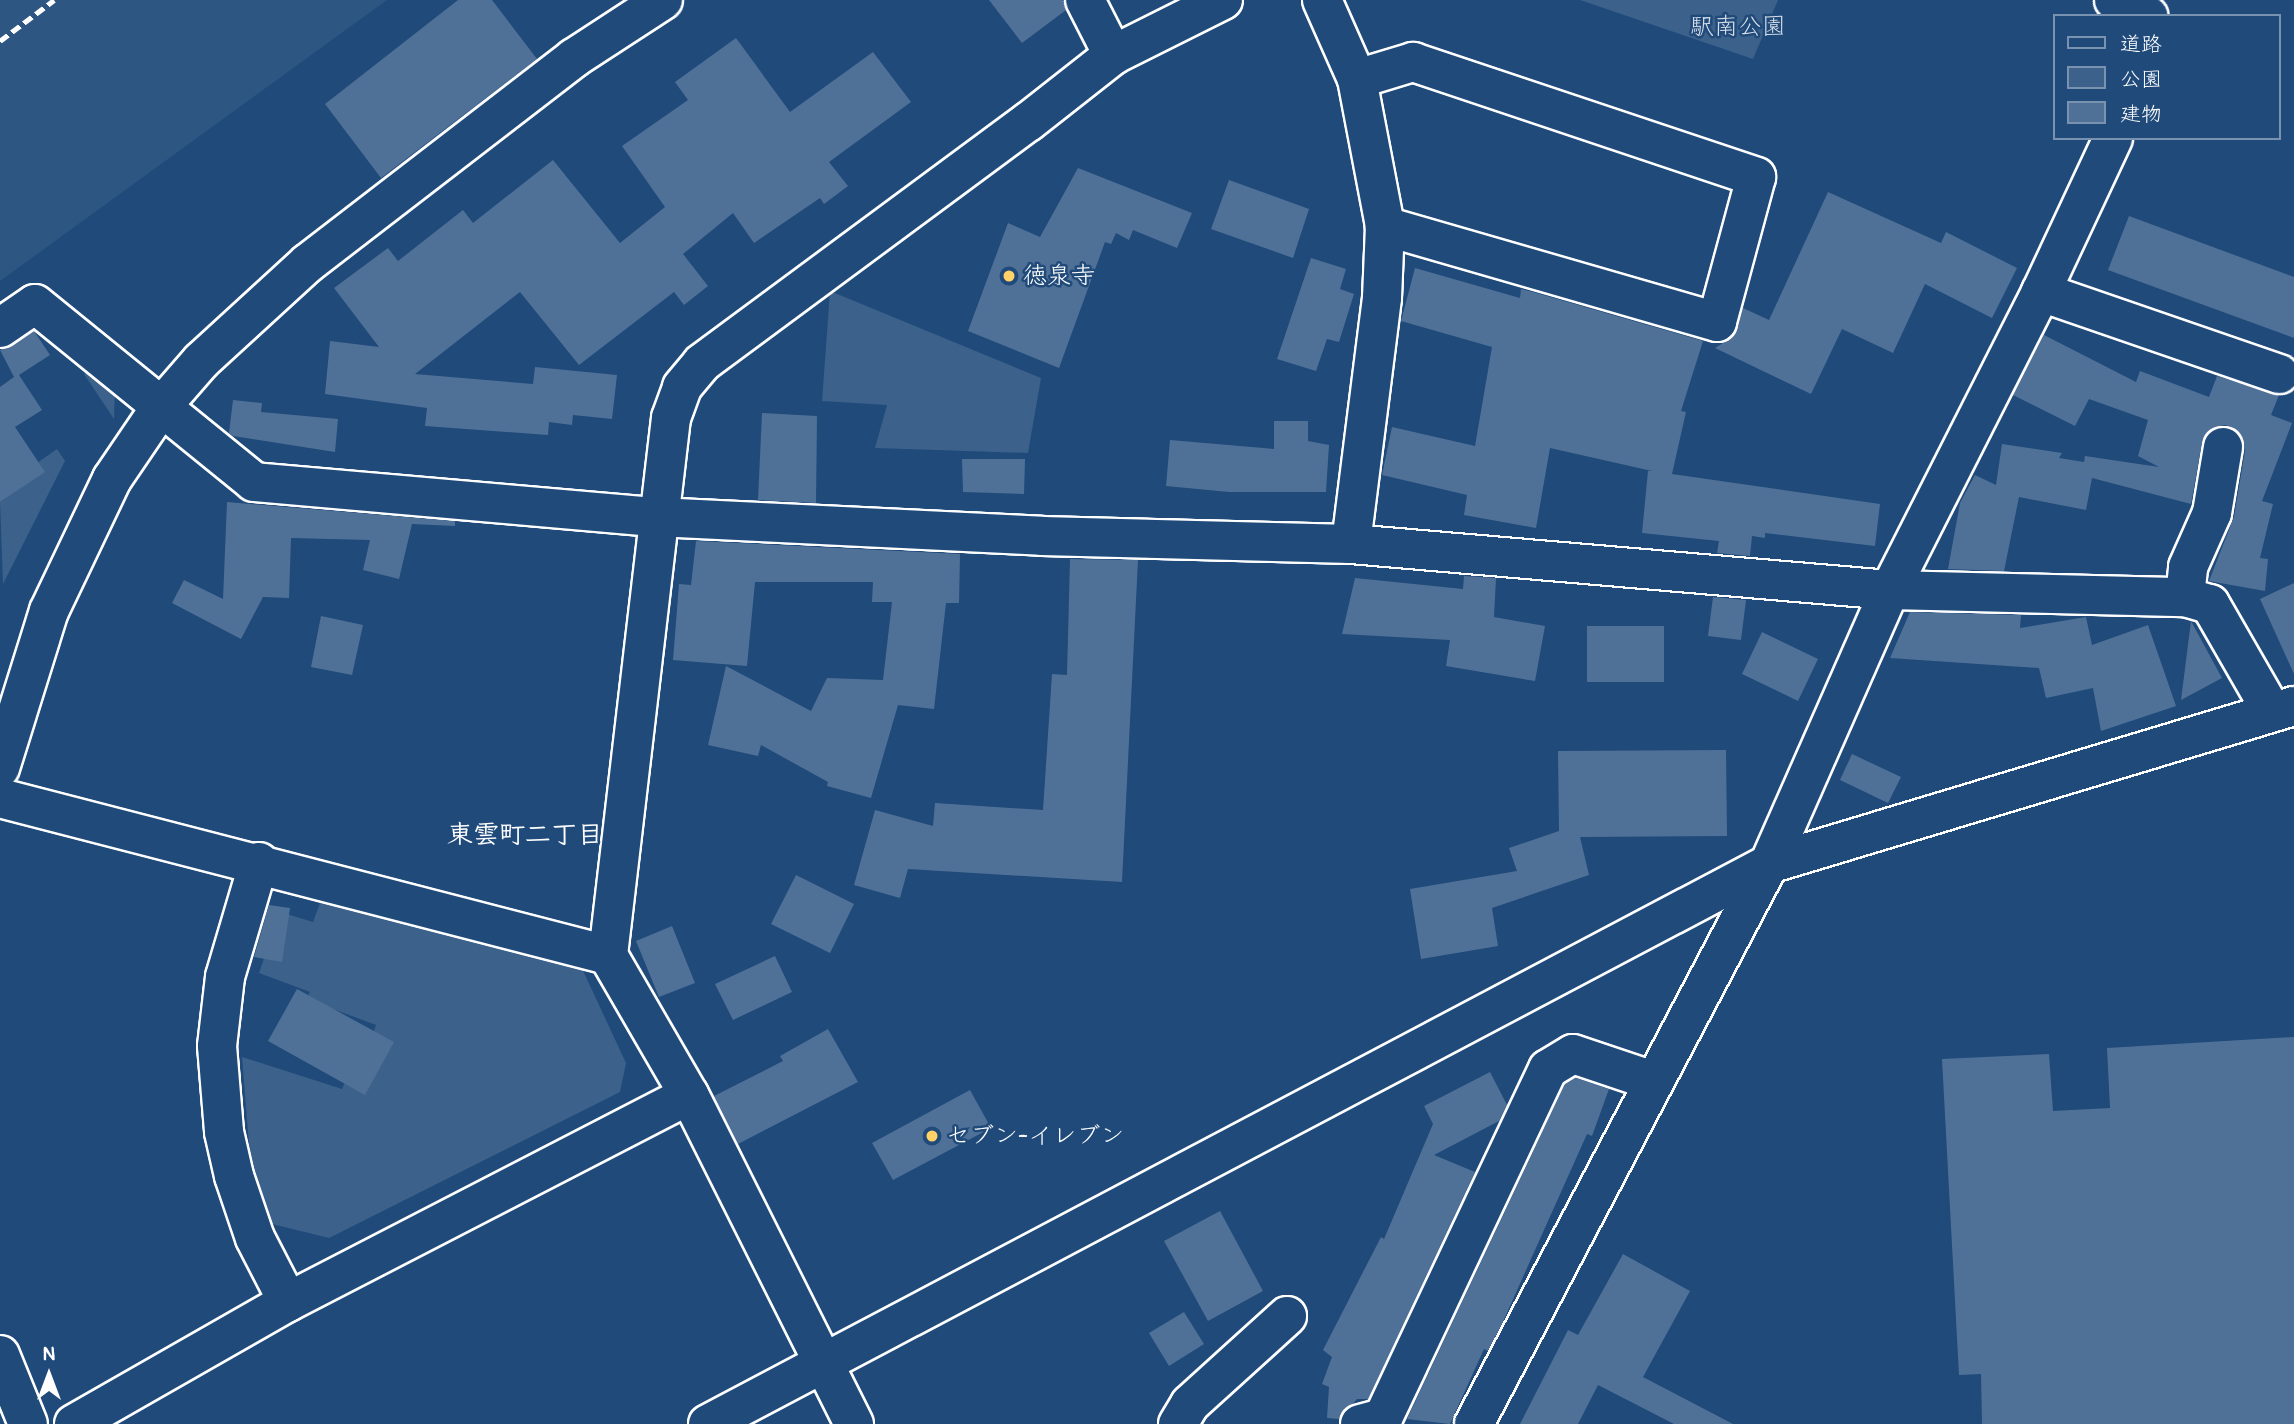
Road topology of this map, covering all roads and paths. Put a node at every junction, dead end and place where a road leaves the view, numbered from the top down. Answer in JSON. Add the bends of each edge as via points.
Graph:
{"nodes":[{"id":1,"x":663,"y":0,"type":"edge"},
{"id":2,"x":1085,"y":0,"type":"edge"},
{"id":3,"x":1223,"y":0,"type":"edge"},
{"id":4,"x":1322,"y":0,"type":"edge"},
{"id":5,"x":2114,"y":0,"type":"edge"},
{"id":6,"x":2145,"y":14,"type":"edge"},
{"id":7,"x":1113,"y":55,"type":"junction"},
{"id":8,"x":1357,"y":79,"type":"junction"},
{"id":9,"x":2112,"y":140,"type":"edge"},
{"id":10,"x":1385,"y":226,"type":"junction"},
{"id":11,"x":2041,"y":292,"type":"junction"},
{"id":12,"x":0,"y":327,"type":"edge"},
{"id":13,"x":2279,"y":374,"type":"dead end"},
{"id":14,"x":161,"y":407,"type":"junction"},
{"id":15,"x":2223,"y":447,"type":"dead end"},
{"id":16,"x":657,"y":517,"type":"junction"},
{"id":17,"x":1351,"y":544,"type":"junction"},
{"id":18,"x":1890,"y":590,"type":"junction"},
{"id":19,"x":2185,"y":597,"type":"junction"},
{"id":20,"x":2282,"y":708,"type":"edge"},
{"id":21,"x":0,"y":768,"type":"edge"},
{"id":22,"x":0,"y":798,"type":"edge"},
{"id":23,"x":259,"y":862,"type":"junction"},
{"id":24,"x":1769,"y":863,"type":"junction"},
{"id":25,"x":608,"y":955,"type":"junction"},
{"id":26,"x":1653,"y":1081,"type":"junction"},
{"id":27,"x":689,"y":1095,"type":"junction"},
{"id":28,"x":288,"y":1302,"type":"junction"},
{"id":29,"x":1287,"y":1316,"type":"dead end"},
{"id":30,"x":0,"y":1355,"type":"edge"},
{"id":31,"x":823,"y":1364,"type":"junction"},
{"id":32,"x":28,"y":1424,"type":"edge"},
{"id":33,"x":74,"y":1424,"type":"edge"},
{"id":34,"x":708,"y":1424,"type":"edge"},
{"id":35,"x":854,"y":1424,"type":"edge"},
{"id":36,"x":1178,"y":1424,"type":"edge"},
{"id":37,"x":1360,"y":1424,"type":"edge"},
{"id":38,"x":1474,"y":1424,"type":"edge"}],
"edges":[{"from":1,"to":14,"type":"street","via":[[574,58],[308,263],[201,361]]},
{"from":2,"to":7,"type":"street"},
{"from":3,"to":7,"type":"street"},
{"from":4,"to":8,"type":"street"},
{"from":5,"to":6,"type":"street"},
{"from":7,"to":16,"type":"street","via":[[1018,131],[702,363],[682,387],[671,418]]},
{"from":8,"to":10,"type":"street"},
{"from":8,"to":10,"type":"street","via":[[1413,62],[1756,177],[1717,322]]},
{"from":9,"to":11,"type":"street"},
{"from":10,"to":17,"type":"street","via":[[1382,298]]},
{"from":11,"to":13,"type":"street"},
{"from":11,"to":18,"type":"street"},
{"from":12,"to":14,"type":"street","via":[[35,304]]},
{"from":14,"to":16,"type":"street","via":[[254,482]]},
{"from":14,"to":21,"type":"street","via":[[112,479],[49,611]]},
{"from":15,"to":19,"type":"street","via":[[2212,513],[2188,567]]},
{"from":16,"to":17,"type":"street","via":[[1042,536]]},
{"from":16,"to":25,"type":"street"},
{"from":17,"to":18,"type":"street"},
{"from":18,"to":19,"type":"street"},
{"from":18,"to":24,"type":"street"},
{"from":19,"to":20,"type":"street","via":[[2210,604]]},
{"from":20,"to":24,"type":"street"},
{"from":22,"to":23,"type":"street"},
{"from":23,"to":25,"type":"street"},
{"from":23,"to":28,"type":"street","via":[[225,977],[217,1046],[224,1132],[234,1176],[255,1238]]},
{"from":24,"to":26,"type":"street"},
{"from":24,"to":31,"type":"street"},
{"from":25,"to":27,"type":"street"},
{"from":26,"to":37,"type":"street","via":[[1573,1054],[1548,1069],[1382,1418]]},
{"from":26,"to":38,"type":"street"},
{"from":27,"to":28,"type":"street"},
{"from":27,"to":31,"type":"street"},
{"from":28,"to":33,"type":"street"},
{"from":29,"to":36,"type":"street","via":[[1190,1404]]},
{"from":30,"to":32,"type":"street"},
{"from":31,"to":34,"type":"street"},
{"from":31,"to":35,"type":"street"}]}
